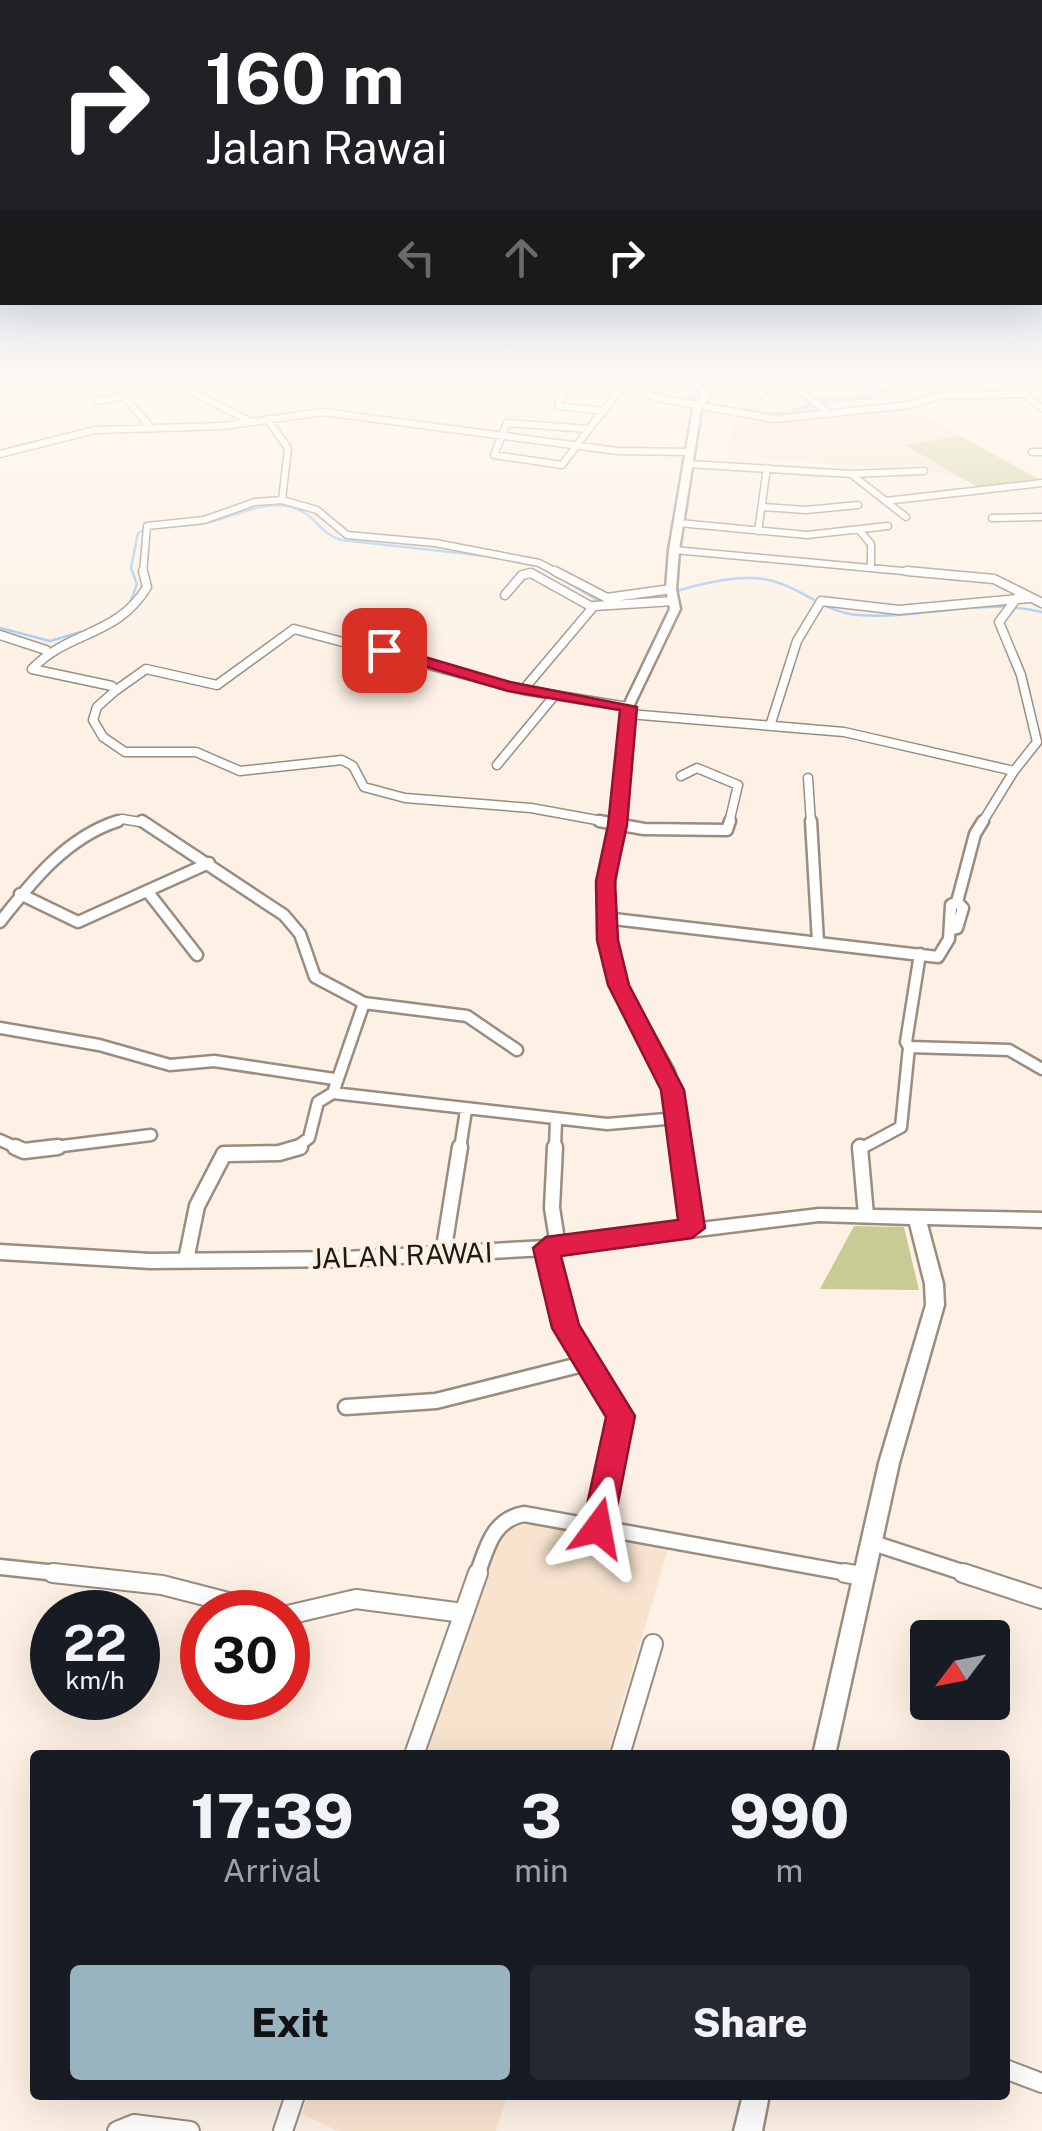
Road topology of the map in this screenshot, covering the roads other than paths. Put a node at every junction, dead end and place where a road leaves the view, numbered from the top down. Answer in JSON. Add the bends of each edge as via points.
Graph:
{"nodes":[{"id":1,"x":284,"y":480,"type":"edge"},
{"id":2,"x":686,"y":480,"type":"edge"},
{"id":3,"x":766,"y":480,"type":"edge"},
{"id":4,"x":860,"y":480,"type":"edge"},
{"id":5,"x":1042,"y":483,"type":"edge"},
{"id":6,"x":282,"y":500,"type":"junction"},
{"id":7,"x":886,"y":501,"type":"junction"},
{"id":8,"x":858,"y":505,"type":"dead end"},
{"id":9,"x":764,"y":507,"type":"junction"},
{"id":10,"x":1042,"y":517,"type":"edge"},
{"id":11,"x":906,"y":518,"type":"dead end"},
{"id":12,"x":992,"y":518,"type":"dead end"},
{"id":13,"x":679,"y":523,"type":"junction"},
{"id":14,"x":888,"y":526,"type":"dead end"},
{"id":15,"x":758,"y":531,"type":"junction"},
{"id":16,"x":860,"y":532,"type":"junction"},
{"id":17,"x":674,"y":550,"type":"junction"},
{"id":18,"x":871,"y":568,"type":"junction"},
{"id":19,"x":673,"y":595,"type":"junction"},
{"id":20,"x":505,"y":596,"type":"dead end"},
{"id":21,"x":1029,"y":598,"type":"junction"},
{"id":22,"x":1016,"y":602,"type":"junction"},
{"id":23,"x":1042,"y":603,"type":"edge"},
{"id":24,"x":594,"y":606,"type":"junction"},
{"id":25,"x":0,"y":635,"type":"edge"},
{"id":26,"x":46,"y":650,"type":"junction"},
{"id":27,"x":116,"y":690,"type":"junction"},
{"id":28,"x":524,"y":690,"type":"junction"},
{"id":29,"x":555,"y":695,"type":"junction"},
{"id":30,"x":628,"y":711,"type":"junction"},
{"id":31,"x":770,"y":726,"type":"junction"},
{"id":32,"x":497,"y":765,"type":"dead end"},
{"id":33,"x":1014,"y":770,"type":"junction"},
{"id":34,"x":680,"y":776,"type":"dead end"},
{"id":35,"x":808,"y":778,"type":"dead end"},
{"id":36,"x":618,"y":825,"type":"junction"},
{"id":37,"x":209,"y":863,"type":"junction"},
{"id":38,"x":148,"y":892,"type":"junction"},
{"id":39,"x":20,"y":894,"type":"junction"},
{"id":40,"x":605,"y":918,"type":"junction"},
{"id":41,"x":0,"y":922,"type":"edge"},
{"id":42,"x":818,"y":942,"type":"junction"},
{"id":43,"x":920,"y":954,"type":"junction"},
{"id":44,"x":198,"y":955,"type":"dead end"},
{"id":45,"x":364,"y":1003,"type":"junction"},
{"id":46,"x":0,"y":1028,"type":"edge"},
{"id":47,"x":908,"y":1045,"type":"junction"},
{"id":48,"x":517,"y":1050,"type":"dead end"},
{"id":49,"x":1042,"y":1069,"type":"edge"},
{"id":50,"x":333,"y":1086,"type":"junction"},
{"id":51,"x":466,"y":1110,"type":"junction"},
{"id":52,"x":678,"y":1118,"type":"junction"},
{"id":53,"x":556,"y":1120,"type":"junction"},
{"id":54,"x":151,"y":1134,"type":"dead end"},
{"id":55,"x":0,"y":1140,"type":"edge"},
{"id":56,"x":866,"y":1215,"type":"junction"},
{"id":57,"x":916,"y":1216,"type":"junction"},
{"id":58,"x":1042,"y":1220,"type":"edge"},
{"id":59,"x":692,"y":1228,"type":"junction"},
{"id":60,"x":552,"y":1247,"type":"junction"},
{"id":61,"x":0,"y":1252,"type":"edge"},
{"id":62,"x":444,"y":1254,"type":"junction"},
{"id":63,"x":186,"y":1260,"type":"junction"},
{"id":64,"x":587,"y":1363,"type":"junction"},
{"id":65,"x":346,"y":1407,"type":"dead end"},
{"id":66,"x":598,"y":1528,"type":"junction"},
{"id":67,"x":870,"y":1542,"type":"junction"},
{"id":68,"x":1,"y":1569,"type":"edge"},
{"id":69,"x":862,"y":1576,"type":"junction"},
{"id":70,"x":181,"y":1590,"type":"edge"},
{"id":71,"x":1042,"y":1599,"type":"edge"},
{"id":72,"x":310,"y":1610,"type":"edge"},
{"id":73,"x":464,"y":1614,"type":"junction"},
{"id":74,"x":653,"y":1644,"type":"dead end"},
{"id":75,"x":416,"y":1750,"type":"edge"},
{"id":76,"x":621,"y":1750,"type":"edge"},
{"id":77,"x":825,"y":1750,"type":"edge"},
{"id":78,"x":1010,"y":2071,"type":"edge"},
{"id":79,"x":1042,"y":2083,"type":"edge"},
{"id":80,"x":293,"y":2100,"type":"edge"},
{"id":81,"x":755,"y":2100,"type":"edge"},
{"id":82,"x":118,"y":2131,"type":"edge"},
{"id":83,"x":190,"y":2131,"type":"edge"},
{"id":84,"x":283,"y":2131,"type":"edge"},
{"id":85,"x":748,"y":2131,"type":"edge"}],
"edges":[{"from":1,"to":6,"type":"street"},
{"from":2,"to":13,"type":"street"},
{"from":3,"to":9,"type":"street"},
{"from":4,"to":7,"type":"street"},
{"from":5,"to":7,"type":"street"},
{"from":6,"to":19,"type":"street","via":[[316,510],[347,535],[539,563],[606,598]]},
{"from":6,"to":26,"type":"street","via":[[146,529],[147,588],[132,614],[112,628]]},
{"from":7,"to":11,"type":"street"},
{"from":8,"to":9,"type":"street"},
{"from":9,"to":15,"type":"street"},
{"from":10,"to":12,"type":"street"},
{"from":13,"to":15,"type":"street"},
{"from":13,"to":17,"type":"street"},
{"from":14,"to":16,"type":"street"},
{"from":15,"to":16,"type":"street"},
{"from":16,"to":18,"type":"street","via":[[871,544]]},
{"from":17,"to":18,"type":"street"},
{"from":17,"to":19,"type":"street"},
{"from":18,"to":21,"type":"street","via":[[1000,580]]},
{"from":19,"to":24,"type":"street"},
{"from":19,"to":30,"type":"street"},
{"from":20,"to":24,"type":"street","via":[[531,573]]},
{"from":21,"to":22,"type":"street"},
{"from":21,"to":23,"type":"street"},
{"from":22,"to":31,"type":"street","via":[[882,612],[817,604]]},
{"from":22,"to":33,"type":"street","via":[[1000,622],[1037,742]]},
{"from":24,"to":28,"type":"street"},
{"from":25,"to":26,"type":"street"},
{"from":26,"to":27,"type":"street","via":[[33,672],[94,680]]},
{"from":27,"to":28,"type":"street","via":[[145,669],[217,685],[291,630]]},
{"from":27,"to":36,"type":"street","via":[[93,720],[102,738],[122,752],[193,752],[245,771],[342,760],[356,769],[364,787],[380,793],[531,808]]},
{"from":28,"to":29,"type":"street"},
{"from":29,"to":30,"type":"street"},
{"from":29,"to":32,"type":"street"},
{"from":30,"to":31,"type":"street"},
{"from":30,"to":36,"type":"street"},
{"from":31,"to":33,"type":"street","via":[[844,732]]},
{"from":33,"to":43,"type":"street","via":[[975,834],[957,928],[939,956]]},
{"from":34,"to":36,"type":"street","via":[[697,768],[738,784],[727,830]]},
{"from":35,"to":42,"type":"street"},
{"from":36,"to":40,"type":"street","via":[[607,866]]},
{"from":37,"to":38,"type":"street"},
{"from":37,"to":39,"type":"street","via":[[141,820],[120,818],[100,825]]},
{"from":37,"to":45,"type":"street","via":[[284,915],[300,934],[320,982]]},
{"from":38,"to":39,"type":"street","via":[[78,922]]},
{"from":38,"to":44,"type":"street"},
{"from":39,"to":41,"type":"street"},
{"from":40,"to":42,"type":"street"},
{"from":40,"to":52,"type":"street","via":[[619,985],[665,1069]]},
{"from":42,"to":43,"type":"street"},
{"from":43,"to":47,"type":"street"},
{"from":45,"to":48,"type":"street","via":[[467,1016]]},
{"from":45,"to":50,"type":"street"},
{"from":46,"to":50,"type":"street","via":[[170,1065],[214,1062]]},
{"from":47,"to":49,"type":"street","via":[[1009,1050]]},
{"from":47,"to":56,"type":"street","via":[[900,1127],[889,1138],[860,1146]]},
{"from":50,"to":51,"type":"street"},
{"from":50,"to":63,"type":"street","via":[[318,1102],[302,1145],[224,1154],[197,1206]]},
{"from":51,"to":53,"type":"street"},
{"from":51,"to":62,"type":"street"},
{"from":52,"to":53,"type":"street"},
{"from":52,"to":59,"type":"street"},
{"from":53,"to":60,"type":"street"},
{"from":54,"to":55,"type":"street","via":[[24,1151]]},
{"from":56,"to":57,"type":"street","name":"JALAN RAWAI"},
{"from":56,"to":59,"type":"street","name":"JALAN RAWAI"},
{"from":57,"to":58,"type":"street","name":"JALAN RAWAI"},
{"from":57,"to":67,"type":"street","via":[[935,1305]]},
{"from":59,"to":60,"type":"street","name":"JALAN RAWAI"},
{"from":60,"to":62,"type":"street","name":"JALAN RAWAI"},
{"from":60,"to":64,"type":"street","via":[[566,1328]]},
{"from":61,"to":63,"type":"street","name":"JALAN RAWAI"},
{"from":62,"to":63,"type":"street","name":"JALAN RAWAI"},
{"from":64,"to":65,"type":"street","via":[[532,1381],[377,1408]]},
{"from":64,"to":66,"type":"street","via":[[620,1416]]},
{"from":66,"to":69,"type":"street"},
{"from":66,"to":73,"type":"street","via":[[509,1517],[491,1535]]},
{"from":67,"to":69,"type":"street"},
{"from":67,"to":71,"type":"street"},
{"from":68,"to":70,"type":"street"},
{"from":69,"to":77,"type":"street"},
{"from":72,"to":73,"type":"street","via":[[356,1600]]},
{"from":73,"to":75,"type":"street"},
{"from":74,"to":76,"type":"street"},
{"from":78,"to":79,"type":"street"},
{"from":80,"to":84,"type":"street"},
{"from":81,"to":85,"type":"street"},
{"from":82,"to":83,"type":"street","via":[[134,2124]]}]}
